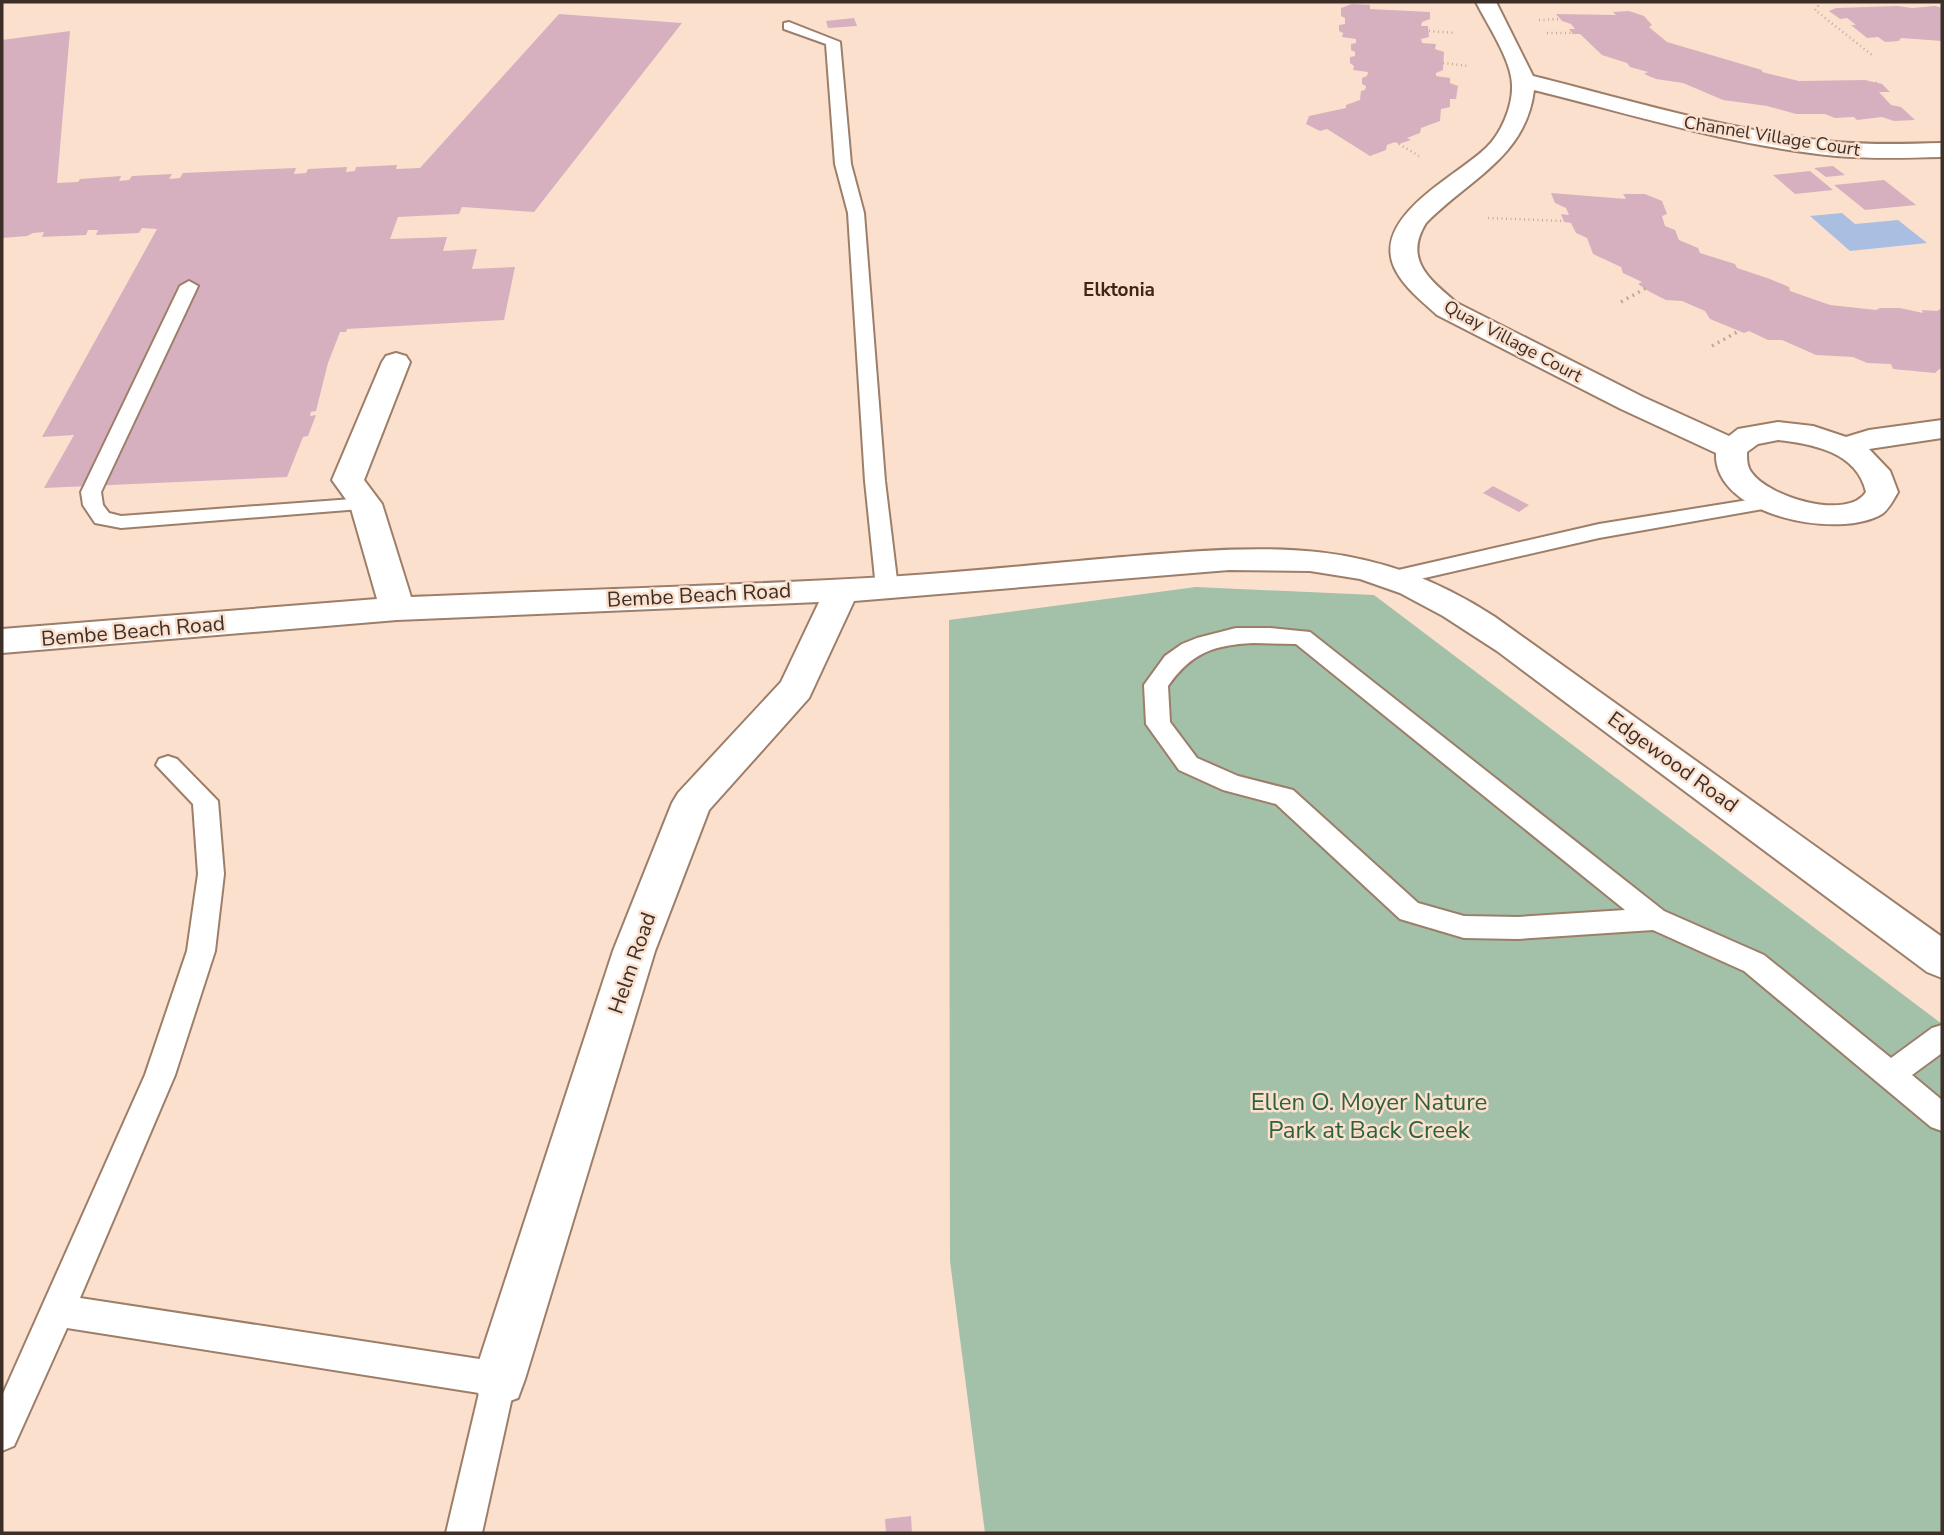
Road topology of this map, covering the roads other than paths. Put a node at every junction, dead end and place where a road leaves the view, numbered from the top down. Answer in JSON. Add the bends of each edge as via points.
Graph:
{"nodes":[{"id":1,"x":1486,"y":2,"type":"edge"},
{"id":2,"x":789,"y":26,"type":"dead end"},
{"id":3,"x":1523,"y":80,"type":"junction"},
{"id":4,"x":1942,"y":150,"type":"edge"},
{"id":5,"x":189,"y":286,"type":"dead end"},
{"id":6,"x":396,"y":362,"type":"dead end"},
{"id":7,"x":1942,"y":429,"type":"edge"},
{"id":8,"x":1846,"y":447,"type":"junction"},
{"id":9,"x":1732,"y":449,"type":"junction"},
{"id":10,"x":1773,"y":502,"type":"junction"},
{"id":11,"x":366,"y":504,"type":"junction"},
{"id":12,"x":1394,"y":578,"type":"junction"},
{"id":13,"x":843,"y":588,"type":"junction"},
{"id":14,"x":887,"y":588,"type":"junction"},
{"id":15,"x":397,"y":609,"type":"junction"},
{"id":16,"x":2,"y":641,"type":"edge"},
{"id":17,"x":168,"y":765,"type":"dead end"},
{"id":18,"x":1655,"y":919,"type":"junction"},
{"id":19,"x":1942,"y":960,"type":"edge"},
{"id":20,"x":1942,"y":1037,"type":"edge"},
{"id":21,"x":1890,"y":1075,"type":"junction"},
{"id":22,"x":1942,"y":1118,"type":"edge"},
{"id":23,"x":58,"y":1311,"type":"junction"},
{"id":24,"x":499,"y":1380,"type":"junction"},
{"id":25,"x":2,"y":1434,"type":"edge"},
{"id":26,"x":464,"y":1533,"type":"edge"}],
"edges":[{"from":1,"to":3,"type":"street"},
{"from":2,"to":14,"type":"lane","via":[[833,42],[843,164],[856,213]]},
{"from":3,"to":4,"type":"street","name":"Channel Village Court","via":[[1745,135],[1872,151]]},
{"from":3,"to":9,"type":"street","name":"Quay Village Court","via":[[1513,127],[1498,150],[1432,202],[1401,243],[1412,278],[1447,309]]},
{"from":5,"to":11,"type":"lane","via":[[91,492],[102,518],[121,522]]},
{"from":6,"to":11,"type":"street","via":[[348,481]]},
{"from":7,"to":8,"type":"street","via":[[1869,439]]},
{"from":8,"to":9,"type":"street","via":[[1778,430],[1749,436]]},
{"from":8,"to":10,"type":"street","via":[[1867,461],[1879,477],[1882,492],[1873,505],[1856,513],[1830,516]]},
{"from":9,"to":10,"type":"street","via":[[1732,467],[1746,486]]},
{"from":10,"to":12,"type":"lane","via":[[1599,531]]},
{"from":11,"to":15,"type":"street"},
{"from":12,"to":14,"type":"street","name":"Bembe Beach Road","via":[[1346,563],[1284,557]]},
{"from":12,"to":19,"type":"street","name":"Edgewood Road","via":[[1437,596],[1510,643]]},
{"from":13,"to":14,"type":"street","name":"Bembe Beach Road"},
{"from":13,"to":15,"type":"street","name":"Bembe Beach Road"},
{"from":13,"to":24,"type":"street","name":"Helm Road","via":[[796,689],[692,803],[634,951]]},
{"from":15,"to":16,"type":"street","name":"Bembe Beach Road"},
{"from":17,"to":23,"type":"lane","via":[[205,801],[211,874],[201,951],[160,1075]]},
{"from":18,"to":18,"type":"lane","via":[[1302,637],[1261,634],[1215,639],[1176,659],[1156,685],[1158,724],[1188,764],[1232,784],[1284,797],[1409,911],[1464,927]]},
{"from":18,"to":21,"type":"lane","via":[[1754,963]]},
{"from":20,"to":21,"type":"lane"},
{"from":21,"to":22,"type":"lane"},
{"from":23,"to":24,"type":"lane"},
{"from":23,"to":25,"type":"lane"},
{"from":24,"to":26,"type":"lane"}]}
